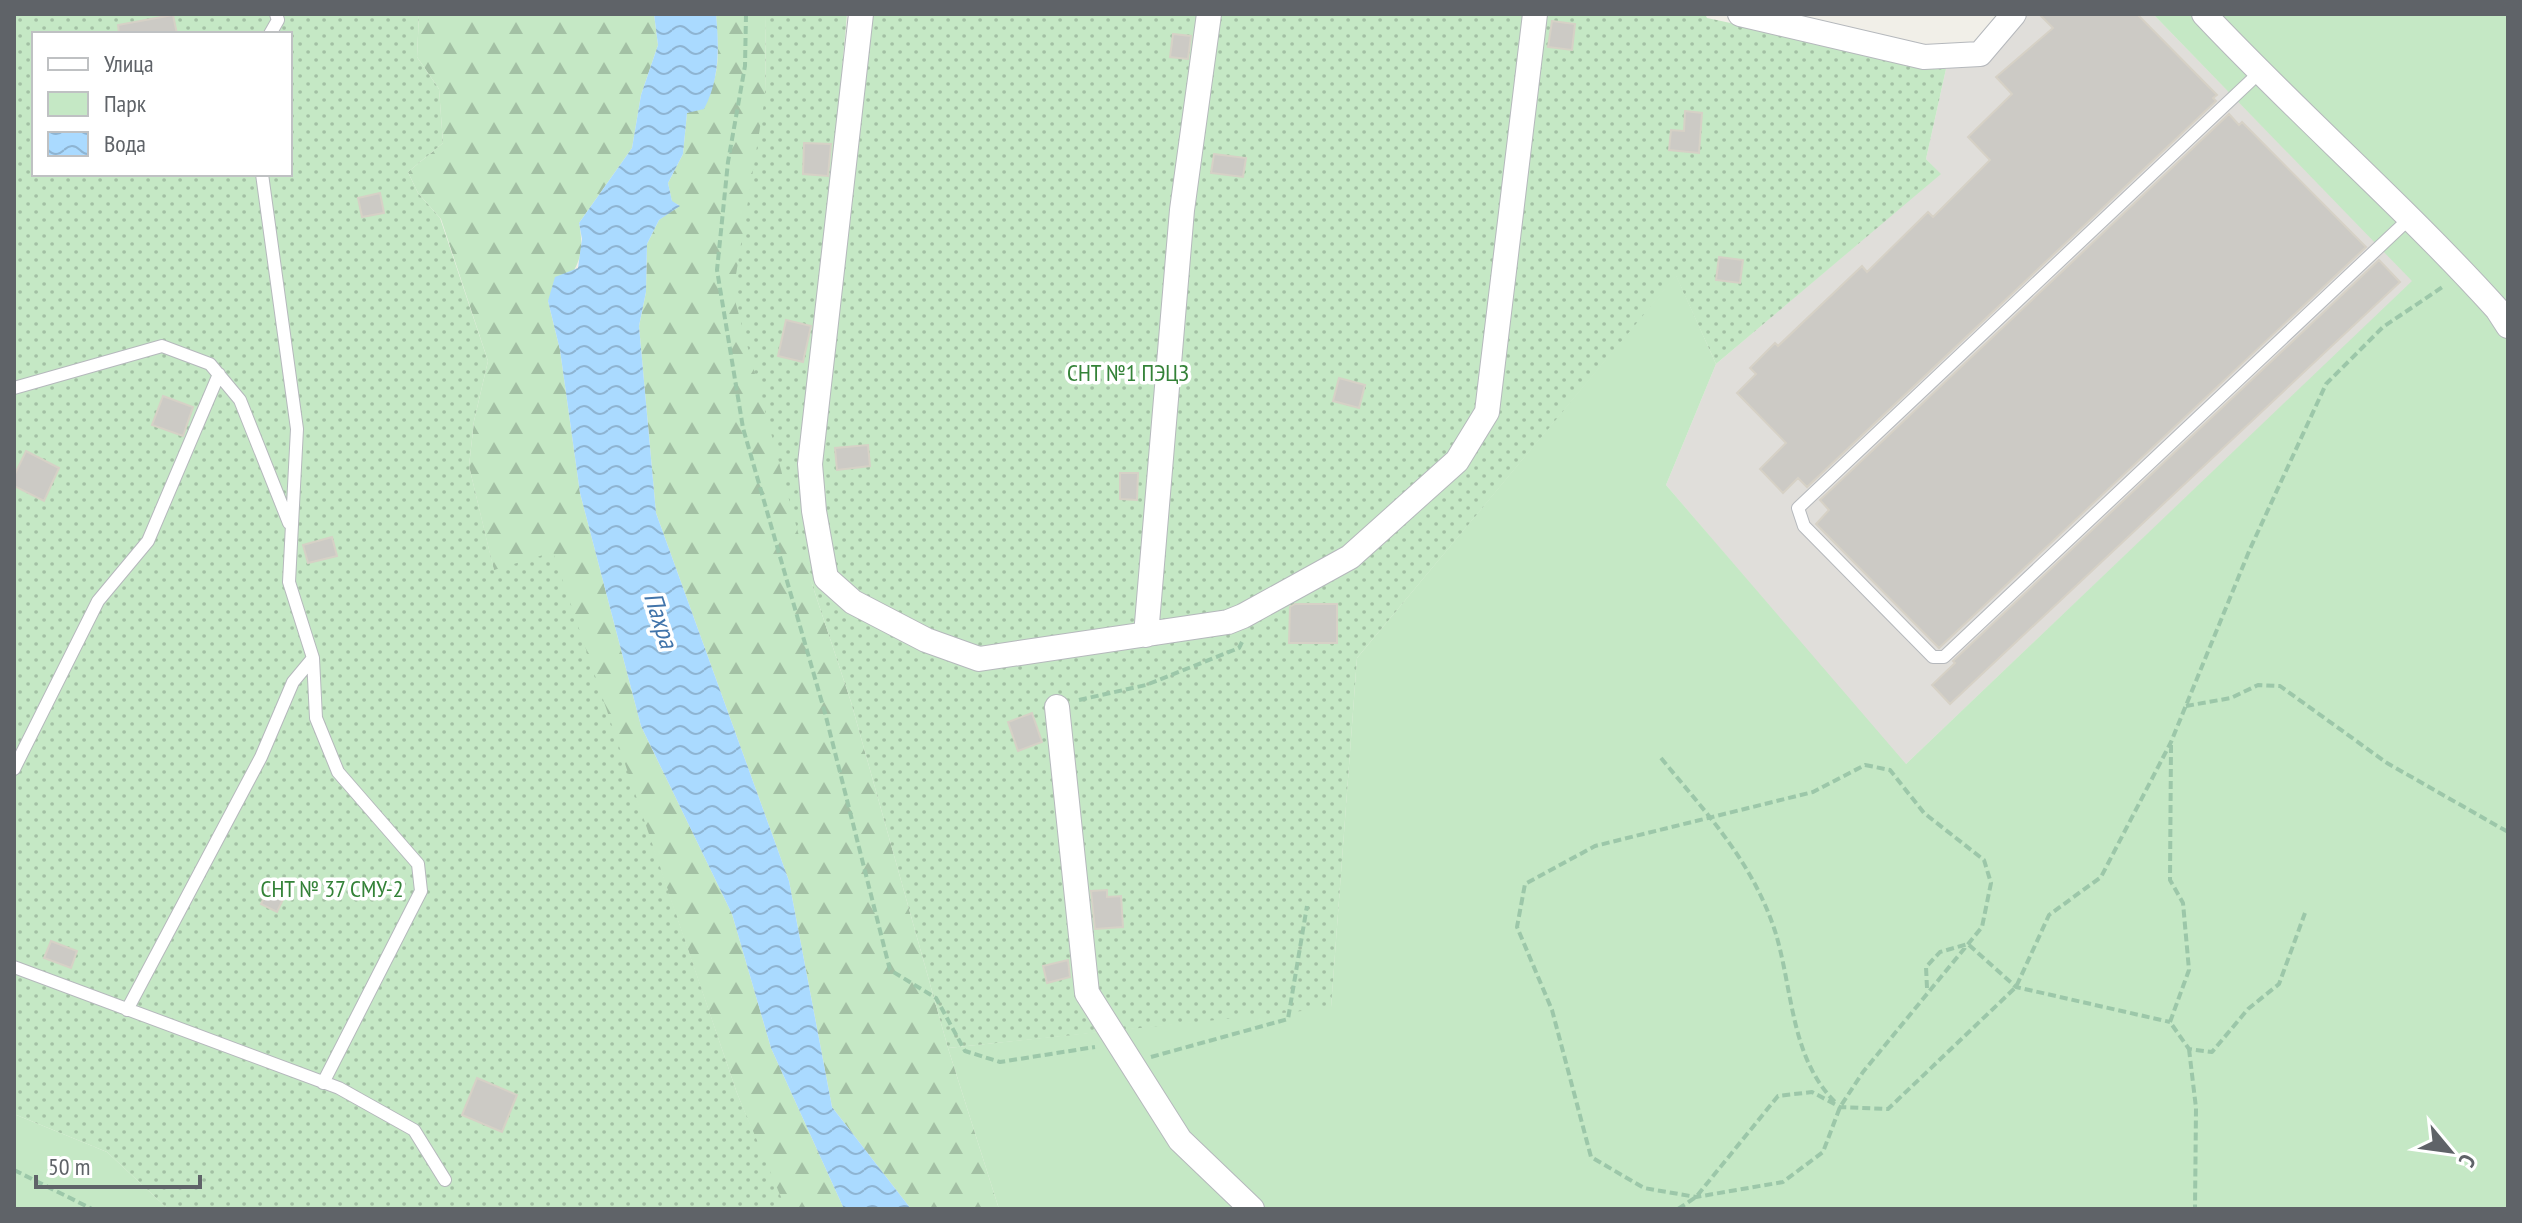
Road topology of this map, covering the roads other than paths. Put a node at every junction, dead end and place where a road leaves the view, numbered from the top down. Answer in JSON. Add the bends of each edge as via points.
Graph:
{"nodes":[{"id":1,"x":276,"y":14,"type":"edge"},
{"id":2,"x":861,"y":14,"type":"edge"},
{"id":3,"x":1209,"y":14,"type":"edge"},
{"id":4,"x":1535,"y":14,"type":"edge"},
{"id":5,"x":1740,"y":14,"type":"edge"},
{"id":6,"x":2014,"y":14,"type":"edge"},
{"id":7,"x":2204,"y":14,"type":"edge"},
{"id":8,"x":271,"y":32,"type":"edge"},
{"id":9,"x":2259,"y":73,"type":"junction"},
{"id":10,"x":262,"y":176,"type":"edge"},
{"id":11,"x":2411,"y":217,"type":"junction"},
{"id":12,"x":2508,"y":326,"type":"edge"},
{"id":13,"x":219,"y":374,"type":"junction"},
{"id":14,"x":14,"y":388,"type":"edge"},
{"id":15,"x":291,"y":525,"type":"junction"},
{"id":16,"x":1146,"y":635,"type":"junction"},
{"id":17,"x":313,"y":658,"type":"junction"},
{"id":18,"x":1057,"y":707,"type":"road end"},
{"id":19,"x":14,"y":769,"type":"edge"},
{"id":20,"x":14,"y":967,"type":"edge"},
{"id":21,"x":127,"y":1010,"type":"junction"},
{"id":22,"x":323,"y":1083,"type":"junction"},
{"id":23,"x":445,"y":1180,"type":"dead end"},
{"id":24,"x":1252,"y":1209,"type":"edge"}],
"edges":[{"from":1,"to":8,"type":"lane"},
{"from":2,"to":16,"type":"street","via":[[810,464],[826,578],[853,602],[890,623],[979,659]]},
{"from":3,"to":16,"type":"street","via":[[1182,210]]},
{"from":4,"to":16,"type":"street","via":[[1487,412],[1457,461],[1350,557],[1228,622]]},
{"from":5,"to":6,"type":"street","via":[[1924,57],[1980,54]]},
{"from":7,"to":9,"type":"street"},
{"from":9,"to":11,"type":"street"},
{"from":9,"to":11,"type":"lane","via":[[1798,508],[1804,526],[1933,657],[1944,657]]},
{"from":10,"to":15,"type":"lane","via":[[297,429]]},
{"from":11,"to":12,"type":"street"},
{"from":13,"to":14,"type":"lane","via":[[210,364],[162,346]]},
{"from":13,"to":15,"type":"lane","via":[[240,400]]},
{"from":13,"to":19,"type":"lane","via":[[148,541],[98,601]]},
{"from":15,"to":17,"type":"lane","via":[[289,582]]},
{"from":17,"to":21,"type":"lane","via":[[293,682],[261,757]]},
{"from":17,"to":22,"type":"lane","via":[[316,718],[323,743],[338,772],[418,864],[421,891]]},
{"from":18,"to":24,"type":"street","via":[[1087,993],[1180,1140]]},
{"from":20,"to":21,"type":"lane"},
{"from":21,"to":22,"type":"lane"},
{"from":22,"to":23,"type":"lane","via":[[414,1130]]}]}
